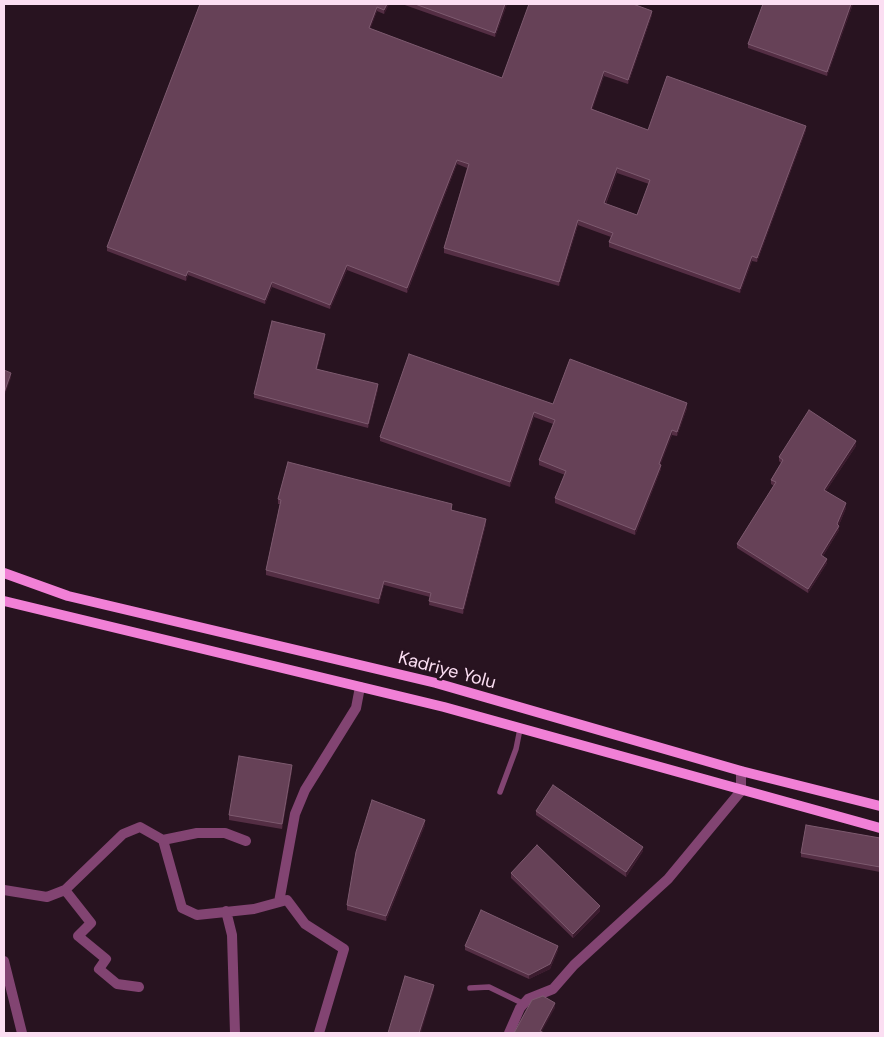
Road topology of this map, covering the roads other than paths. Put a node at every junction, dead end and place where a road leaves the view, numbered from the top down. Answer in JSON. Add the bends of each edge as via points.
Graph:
{"nodes":[{"id":1,"x":4,"y":573,"type":"edge"},
{"id":2,"x":4,"y":601,"type":"edge"},
{"id":3,"x":360,"y":687,"type":"junction"},
{"id":4,"x":520,"y":729,"type":"junction"},
{"id":5,"x":741,"y":771,"type":"junction"},
{"id":6,"x":741,"y":791,"type":"junction"},
{"id":7,"x":500,"y":792,"type":"dead end"},
{"id":8,"x":880,"y":806,"type":"edge"},
{"id":9,"x":880,"y":828,"type":"edge"},
{"id":10,"x":163,"y":840,"type":"junction"},
{"id":11,"x":246,"y":841,"type":"dead end"},
{"id":12,"x":4,"y":890,"type":"edge"},
{"id":13,"x":65,"y":890,"type":"junction"},
{"id":14,"x":279,"y":902,"type":"junction"},
{"id":15,"x":226,"y":911,"type":"junction"},
{"id":16,"x":4,"y":961,"type":"edge"},
{"id":17,"x":139,"y":987,"type":"dead end"},
{"id":18,"x":470,"y":988,"type":"dead end"},
{"id":19,"x":524,"y":1004,"type":"junction"},
{"id":20,"x":22,"y":1033,"type":"edge"},
{"id":21,"x":235,"y":1033,"type":"edge"},
{"id":22,"x":319,"y":1033,"type":"edge"},
{"id":23,"x":509,"y":1033,"type":"edge"}],
"edges":[{"from":1,"to":5,"type":"main road","name":"Kadriye Yolu","via":[[68,596],[436,683]]},
{"from":2,"to":3,"type":"main road","name":"Kadriye Yolu"},
{"from":3,"to":4,"type":"main road","name":"Kadriye Yolu"},
{"from":3,"to":14,"type":"street","via":[[356,708],[305,790],[296,814]]},
{"from":4,"to":6,"type":"main road","name":"Kadriye Yolu"},
{"from":4,"to":7,"type":"lane"},
{"from":5,"to":6,"type":"street"},
{"from":5,"to":8,"type":"main road","name":"Kadriye Yolu"},
{"from":6,"to":9,"type":"main road","name":"Kadriye Yolu"},
{"from":6,"to":19,"type":"street","via":[[668,879],[574,965],[553,989],[528,999]]},
{"from":10,"to":11,"type":"street","via":[[225,833]]},
{"from":10,"to":13,"type":"street","via":[[140,827],[123,834]]},
{"from":10,"to":15,"type":"street","via":[[182,908],[197,915]]},
{"from":12,"to":13,"type":"street","via":[[47,898]]},
{"from":13,"to":17,"type":"street","via":[[91,923],[78,936],[106,959],[99,969],[117,984]]},
{"from":14,"to":15,"type":"street","via":[[254,909]]},
{"from":14,"to":22,"type":"street","via":[[287,900],[305,924],[344,949]]},
{"from":15,"to":21,"type":"street","via":[[232,935]]},
{"from":16,"to":20,"type":"street"},
{"from":18,"to":19,"type":"lane","via":[[489,987]]},
{"from":19,"to":23,"type":"street"}]}
